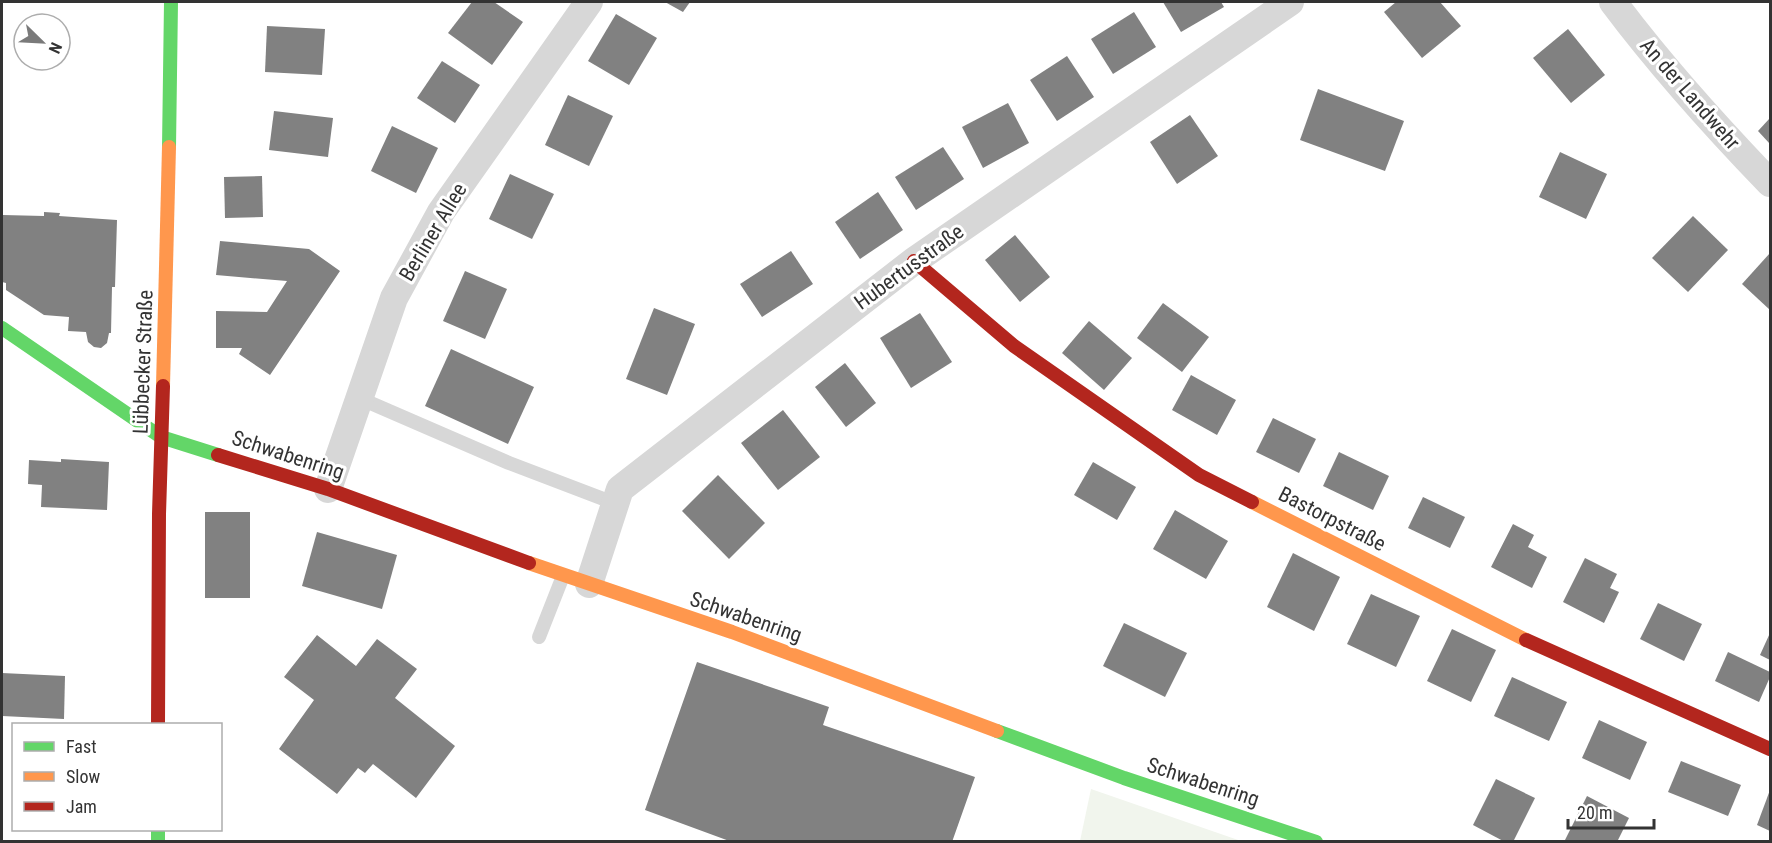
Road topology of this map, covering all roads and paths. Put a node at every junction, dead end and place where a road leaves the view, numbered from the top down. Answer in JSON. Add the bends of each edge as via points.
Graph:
{"nodes":[{"id":1,"x":171,"y":2,"type":"edge"},
{"id":2,"x":589,"y":2,"type":"edge"},
{"id":3,"x":1290,"y":2,"type":"edge"},
{"id":4,"x":1613,"y":2,"type":"edge"},
{"id":5,"x":1770,"y":183,"type":"edge"},
{"id":6,"x":914,"y":261,"type":"junction"},
{"id":7,"x":2,"y":328,"type":"edge"},
{"id":8,"x":359,"y":398,"type":"junction"},
{"id":9,"x":161,"y":437,"type":"junction"},
{"id":10,"x":328,"y":489,"type":"junction"},
{"id":11,"x":614,"y":503,"type":"junction"},
{"id":12,"x":575,"y":580,"type":"junction"},
{"id":13,"x":539,"y":637,"type":"dead end"},
{"id":14,"x":158,"y":723,"type":"edge"},
{"id":15,"x":1770,"y":749,"type":"edge"},
{"id":16,"x":1316,"y":842,"type":"edge"}],
"edges":[{"from":1,"to":9,"type":"street","name":"Lübbecker Straße"},
{"from":2,"to":8,"type":"street","name":"Berliner Allee","via":[[441,212],[394,298]]},
{"from":3,"to":6,"type":"street","name":"Hubertusstraße"},
{"from":4,"to":5,"type":"street","name":"An der Landwehr","via":[[1642,42]]},
{"from":6,"to":11,"type":"street","name":"Hubertusstraße","via":[[620,489]]},
{"from":6,"to":15,"type":"street","name":"Bastorpstraße","via":[[1014,346],[1199,475],[1509,632]]},
{"from":7,"to":9,"type":"street","name":"Schwabenring"},
{"from":8,"to":10,"type":"street","name":"Berliner Allee"},
{"from":8,"to":11,"type":"lane"},
{"from":9,"to":10,"type":"street","name":"Schwabenring"},
{"from":9,"to":14,"type":"street","name":"Lübbecker Straße"},
{"from":10,"to":12,"type":"street","name":"Schwabenring"},
{"from":11,"to":12,"type":"street","name":"Hubertusstraße"},
{"from":12,"to":13,"type":"lane"},
{"from":12,"to":16,"type":"street","name":"Schwabenring","via":[[743,636],[1124,778]]}]}
